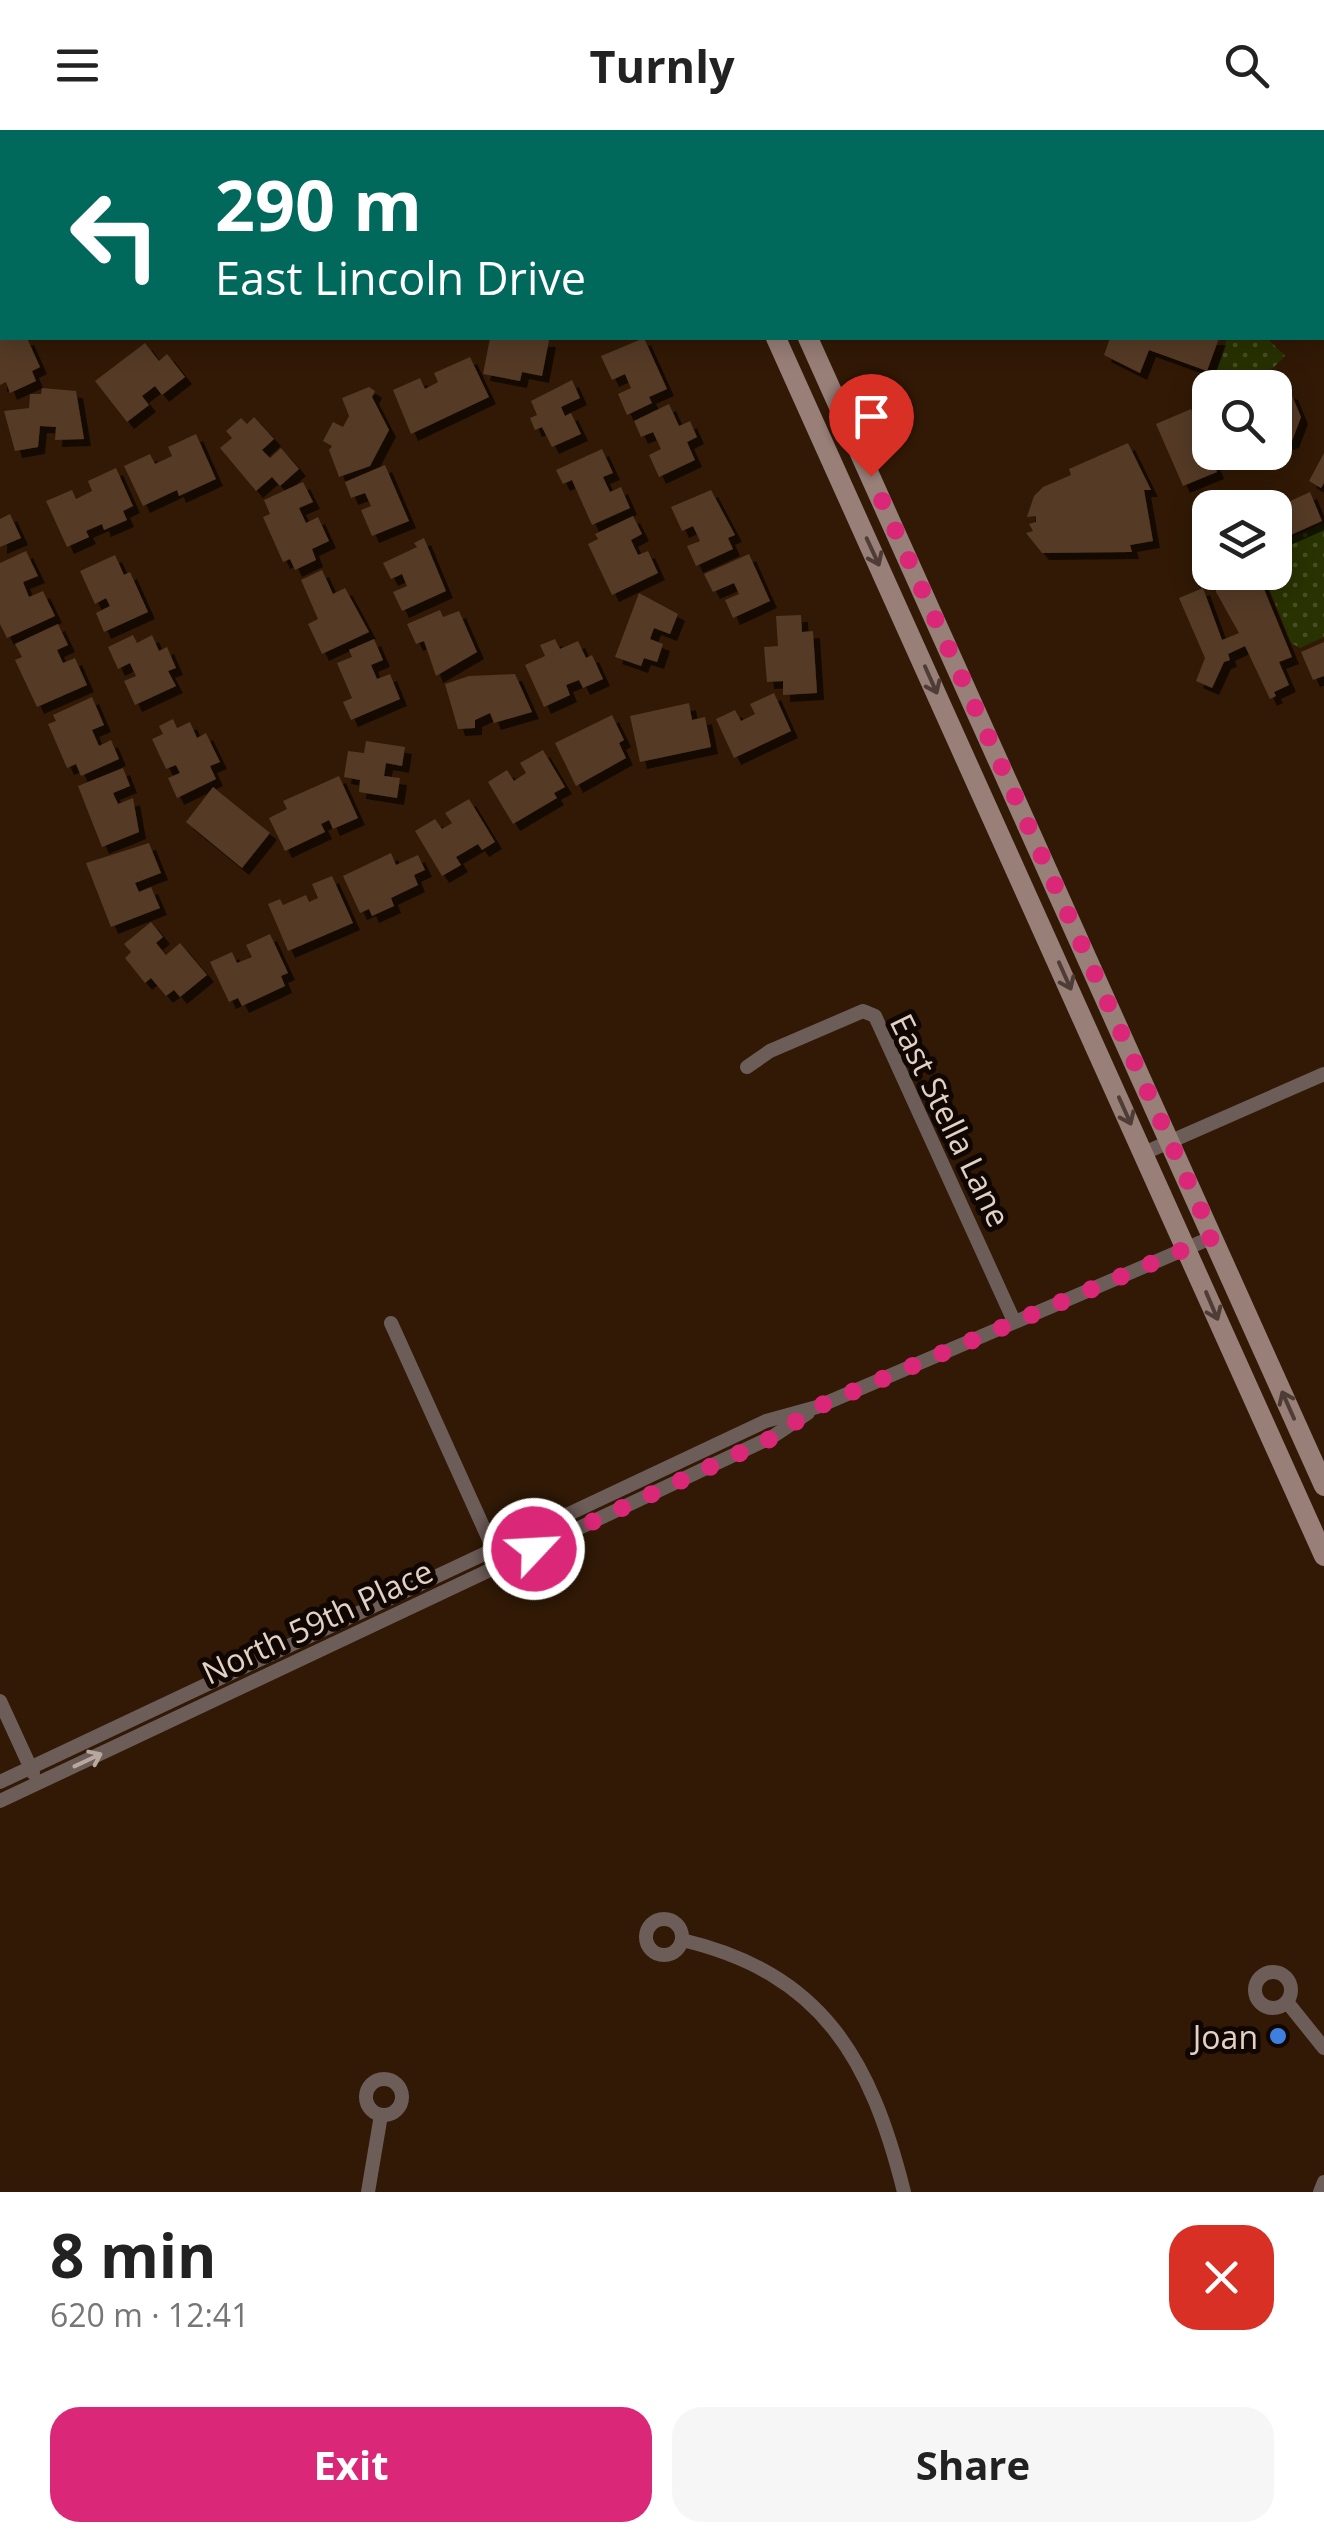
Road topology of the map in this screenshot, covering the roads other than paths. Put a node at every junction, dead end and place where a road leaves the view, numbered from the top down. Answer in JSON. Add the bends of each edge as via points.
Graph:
{"nodes":[{"id":1,"x":777,"y":340,"type":"edge"},
{"id":2,"x":809,"y":340,"type":"edge"},
{"id":3,"x":747,"y":1067,"type":"dead end"},
{"id":4,"x":1324,"y":1074,"type":"edge"},
{"id":5,"x":1170,"y":1141,"type":"junction"},
{"id":6,"x":1144,"y":1152,"type":"junction"},
{"id":7,"x":1213,"y":1237,"type":"junction"},
{"id":8,"x":1188,"y":1248,"type":"junction"},
{"id":9,"x":1014,"y":1320,"type":"junction"},
{"id":10,"x":392,"y":1323,"type":"dead end"},
{"id":11,"x":817,"y":1407,"type":"junction"},
{"id":12,"x":1323,"y":1479,"type":"edge"},
{"id":13,"x":1294,"y":1488,"type":"junction"},
{"id":14,"x":493,"y":1548,"type":"junction"},
{"id":15,"x":1324,"y":1556,"type":"edge"},
{"id":16,"x":500,"y":1565,"type":"junction"},
{"id":17,"x":0,"y":1701,"type":"edge"},
{"id":18,"x":30,"y":1768,"type":"junction"},
{"id":19,"x":0,"y":1782,"type":"edge"},
{"id":20,"x":38,"y":1784,"type":"junction"},
{"id":21,"x":0,"y":1802,"type":"edge"},
{"id":22,"x":682,"y":1940,"type":"dead end"},
{"id":23,"x":1287,"y":2002,"type":"dead end"},
{"id":24,"x":1324,"y":2048,"type":"edge"},
{"id":25,"x":381,"y":2114,"type":"dead end"},
{"id":26,"x":1324,"y":2182,"type":"edge"},
{"id":27,"x":368,"y":2192,"type":"edge"},
{"id":28,"x":904,"y":2192,"type":"edge"},
{"id":29,"x":1320,"y":2192,"type":"edge"}],
"edges":[{"from":1,"to":6,"type":"main road","one_way":true},
{"from":2,"to":5,"type":"main road"},
{"from":3,"to":9,"type":"street","name":"East Stella Lane","via":[[862,1011],[876,1016]]},
{"from":4,"to":5,"type":"street"},
{"from":5,"to":6,"type":"street"},
{"from":5,"to":7,"type":"main road"},
{"from":6,"to":8,"type":"main road"},
{"from":7,"to":8,"type":"street","name":"North 59th Place"},
{"from":12,"to":7,"type":"main road","one_way":true},
{"from":8,"to":9,"type":"street","name":"North 59th Place"},
{"from":8,"to":13,"type":"main road","one_way":true},
{"from":9,"to":11,"type":"street","name":"North 59th Place"},
{"from":10,"to":14,"type":"street"},
{"from":11,"to":14,"type":"street","name":"North 59th Place","via":[[766,1421]]},
{"from":11,"to":16,"type":"street","name":"North 59th Place","via":[[772,1438]]},
{"from":12,"to":13,"type":"street"},
{"from":13,"to":15,"type":"main road"},
{"from":14,"to":16,"type":"street"},
{"from":14,"to":18,"type":"street","name":"North 59th Place"},
{"from":20,"to":16,"type":"street","name":"North 59th Place","one_way":true},
{"from":17,"to":18,"type":"street"},
{"from":18,"to":19,"type":"street","name":"North 59th Place"},
{"from":18,"to":20,"type":"street"},
{"from":20,"to":21,"type":"street","name":"North 59th Place"},
{"from":22,"to":28,"type":"street","via":[[748,1961],[824,2014],[873,2088]]},
{"from":23,"to":24,"type":"street"},
{"from":25,"to":27,"type":"street"},
{"from":26,"to":29,"type":"street"}]}
